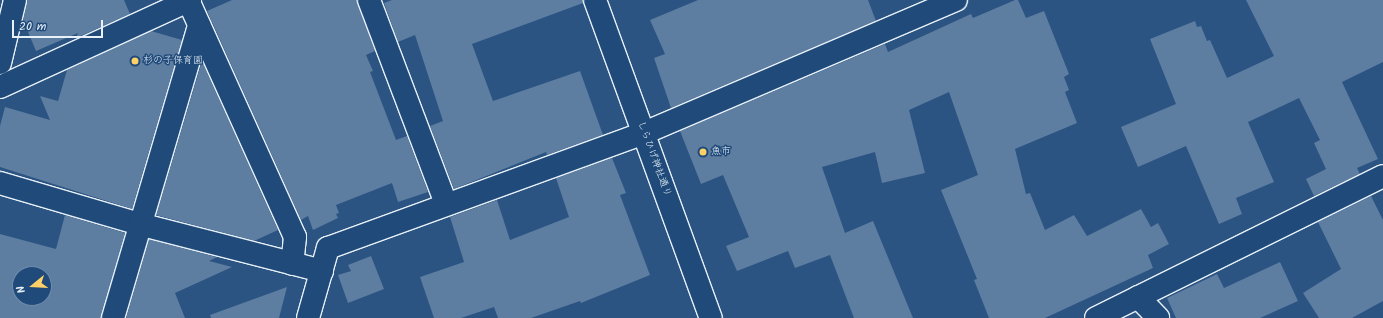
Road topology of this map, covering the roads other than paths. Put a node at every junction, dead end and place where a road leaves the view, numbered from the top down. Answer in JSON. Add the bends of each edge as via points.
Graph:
{"nodes":[{"id":1,"x":16,"y":0,"type":"edge"},
{"id":2,"x":188,"y":0,"type":"edge"},
{"id":3,"x":369,"y":0,"type":"edge"},
{"id":4,"x":595,"y":0,"type":"edge"},
{"id":5,"x":956,"y":0,"type":"edge"},
{"id":6,"x":199,"y":25,"type":"junction"},
{"id":7,"x":0,"y":63,"type":"edge"},
{"id":8,"x":0,"y":87,"type":"edge"},
{"id":9,"x":644,"y":133,"type":"junction"},
{"id":10,"x":1383,"y":176,"type":"edge"},
{"id":11,"x":0,"y":183,"type":"edge"},
{"id":12,"x":446,"y":204,"type":"junction"},
{"id":13,"x":139,"y":224,"type":"junction"},
{"id":14,"x":292,"y":264,"type":"junction"},
{"id":15,"x":322,"y":271,"type":"junction"},
{"id":16,"x":1138,"y":297,"type":"junction"},
{"id":17,"x":113,"y":318,"type":"edge"},
{"id":18,"x":308,"y":318,"type":"edge"},
{"id":19,"x":711,"y":318,"type":"edge"},
{"id":20,"x":1096,"y":318,"type":"edge"},
{"id":21,"x":1158,"y":318,"type":"edge"}],
"edges":[{"from":1,"to":7,"type":"street"},
{"from":2,"to":6,"type":"street"},
{"from":2,"to":8,"type":"street"},
{"from":3,"to":12,"type":"street"},
{"from":4,"to":9,"type":"street","name":"しらひげ神社通り"},
{"from":5,"to":9,"type":"street"},
{"from":6,"to":13,"type":"street"},
{"from":6,"to":14,"type":"street","via":[[295,237]]},
{"from":9,"to":12,"type":"street"},
{"from":9,"to":19,"type":"street","name":"しらひげ神社通り"},
{"from":10,"to":16,"type":"street"},
{"from":11,"to":13,"type":"street"},
{"from":12,"to":15,"type":"street","via":[[328,248]]},
{"from":13,"to":14,"type":"street"},
{"from":13,"to":17,"type":"street"},
{"from":14,"to":15,"type":"street"},
{"from":15,"to":18,"type":"street"},
{"from":16,"to":20,"type":"street"},
{"from":16,"to":21,"type":"street"}]}
